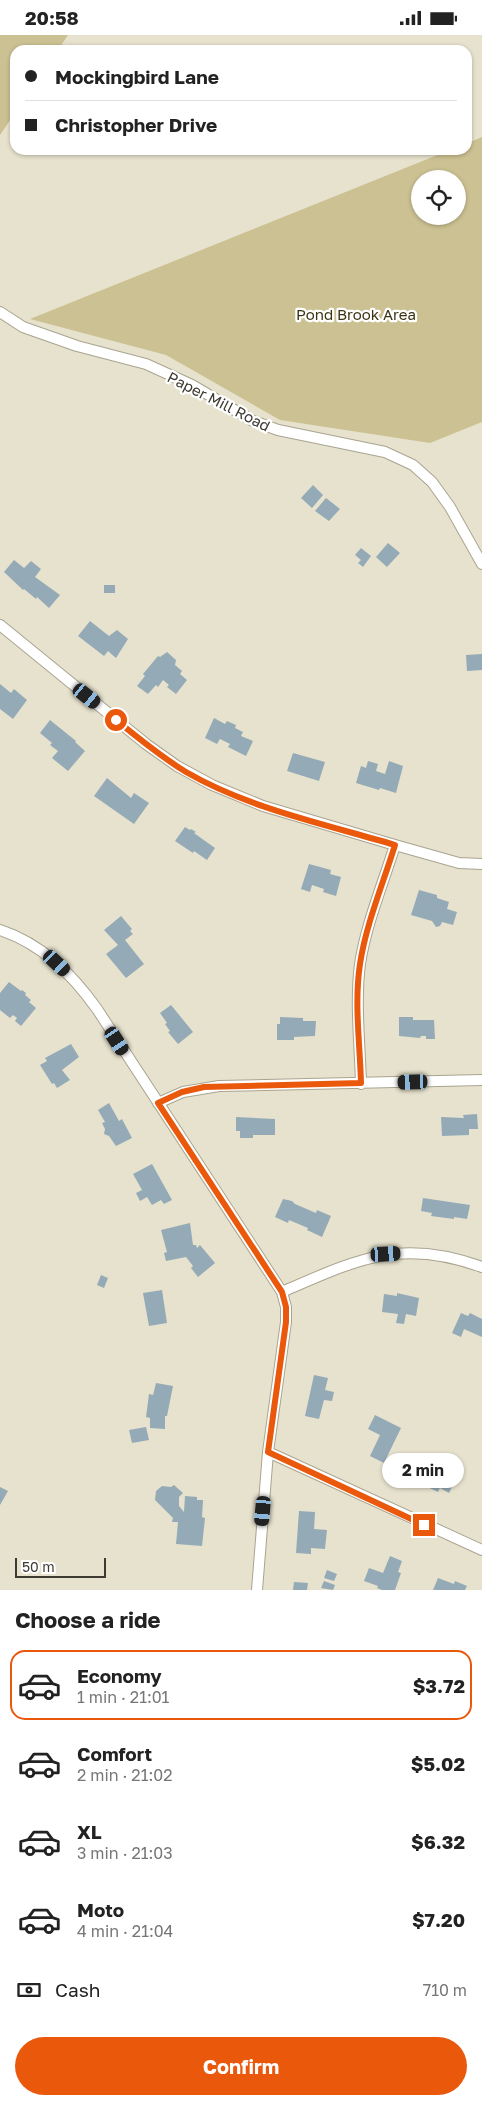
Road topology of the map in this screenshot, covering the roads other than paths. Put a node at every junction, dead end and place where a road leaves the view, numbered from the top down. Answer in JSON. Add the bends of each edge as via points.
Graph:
{"nodes":[{"id":1,"x":0,"y":312,"type":"edge"},
{"id":2,"x":482,"y":564,"type":"edge"},
{"id":3,"x":0,"y":625,"type":"edge"},
{"id":4,"x":395,"y":845,"type":"junction"},
{"id":5,"x":482,"y":864,"type":"edge"},
{"id":6,"x":0,"y":930,"type":"edge"},
{"id":7,"x":482,"y":1080,"type":"edge"},
{"id":8,"x":361,"y":1083,"type":"junction"},
{"id":9,"x":158,"y":1103,"type":"junction"},
{"id":10,"x":482,"y":1267,"type":"edge"},
{"id":11,"x":282,"y":1292,"type":"junction"},
{"id":12,"x":268,"y":1452,"type":"junction"},
{"id":13,"x":482,"y":1550,"type":"edge"},
{"id":14,"x":257,"y":1590,"type":"edge"}],
"edges":[{"from":1,"to":2,"type":"street","name":"Paper Mill Road","via":[[23,327],[146,365],[192,385],[253,421],[385,452],[413,465],[432,482],[450,507]]},
{"from":3,"to":4,"type":"street","via":[[130,732],[187,772],[251,802]]},
{"from":4,"to":5,"type":"street","via":[[459,863]]},
{"from":4,"to":8,"type":"street","via":[[360,964]]},
{"from":6,"to":9,"type":"street","via":[[47,954],[78,984]]},
{"from":7,"to":8,"type":"street"},
{"from":8,"to":9,"type":"street","via":[[204,1087],[182,1092]]},
{"from":9,"to":11,"type":"street"},
{"from":10,"to":11,"type":"street","via":[[427,1253],[386,1254],[353,1262]]},
{"from":11,"to":12,"type":"street","via":[[286,1322]]},
{"from":12,"to":13,"type":"street"},
{"from":12,"to":14,"type":"street"}]}
